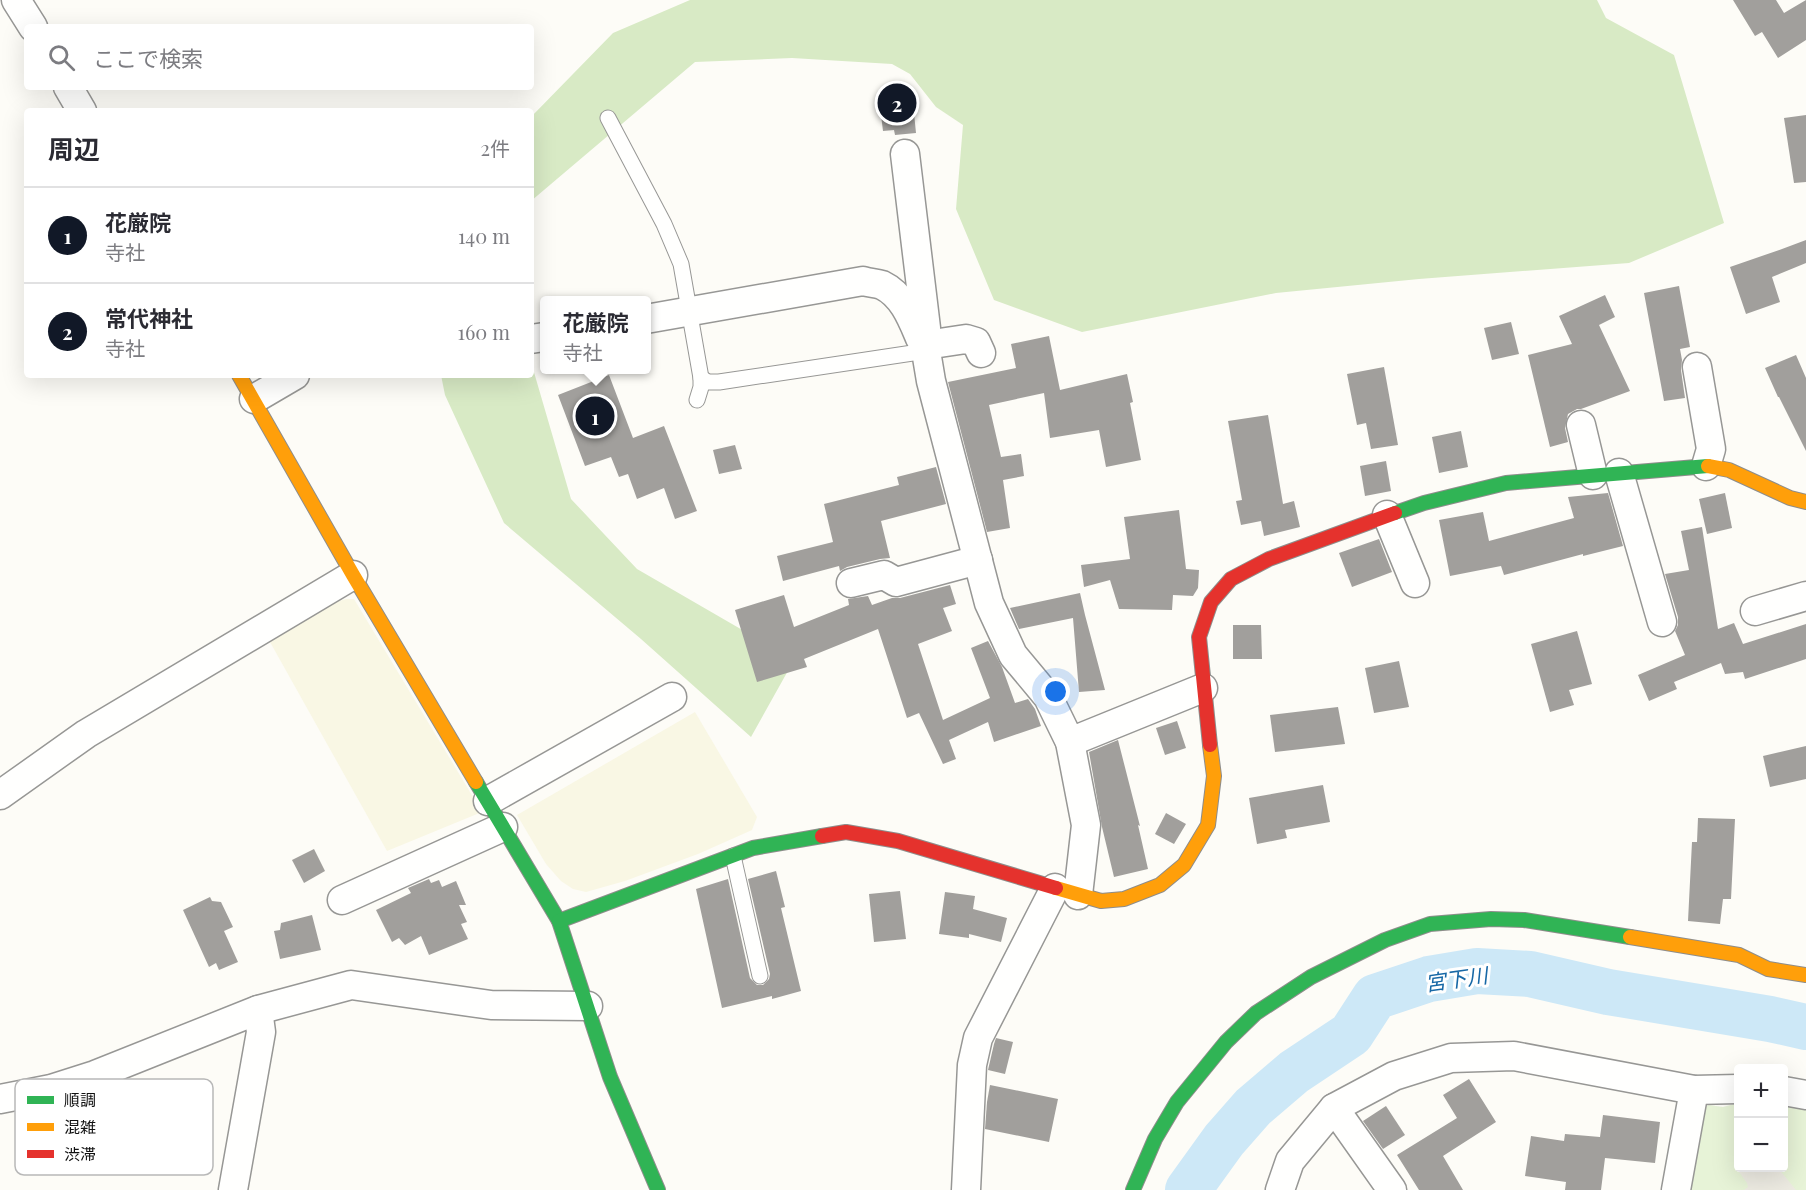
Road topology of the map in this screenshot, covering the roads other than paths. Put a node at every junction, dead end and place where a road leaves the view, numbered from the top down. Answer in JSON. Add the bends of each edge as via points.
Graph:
{"nodes":[{"id":1,"x":16,"y":0,"type":"edge"},
{"id":2,"x":31,"y":24,"type":"edge"},
{"id":3,"x":70,"y":90,"type":"edge"},
{"id":4,"x":80,"y":108,"type":"edge"},
{"id":5,"x":608,"y":118,"type":"dead end"},
{"id":6,"x":904,"y":154,"type":"dead end"},
{"id":7,"x":689,"y":312,"type":"junction"},
{"id":8,"x":651,"y":318,"type":"edge"},
{"id":9,"x":926,"y":348,"type":"junction"},
{"id":10,"x":981,"y":353,"type":"dead end"},
{"id":11,"x":1697,"y":367,"type":"dead end"},
{"id":12,"x":241,"y":378,"type":"edge"},
{"id":13,"x":290,"y":378,"type":"edge"},
{"id":14,"x":701,"y":378,"type":"junction"},
{"id":15,"x":254,"y":399,"type":"junction"},
{"id":16,"x":697,"y":400,"type":"dead end"},
{"id":17,"x":1581,"y":425,"type":"dead end"},
{"id":18,"x":1706,"y":466,"type":"junction"},
{"id":19,"x":1606,"y":474,"type":"junction"},
{"id":20,"x":1806,"y":502,"type":"edge"},
{"id":21,"x":1387,"y":515,"type":"junction"},
{"id":22,"x":978,"y":560,"type":"junction"},
{"id":23,"x":353,"y":575,"type":"junction"},
{"id":24,"x":850,"y":583,"type":"dead end"},
{"id":25,"x":1415,"y":583,"type":"dead end"},
{"id":26,"x":1806,"y":596,"type":"edge"},
{"id":27,"x":1755,"y":611,"type":"dead end"},
{"id":28,"x":1662,"y":622,"type":"dead end"},
{"id":29,"x":1203,"y":688,"type":"junction"},
{"id":30,"x":672,"y":697,"type":"dead end"},
{"id":31,"x":1070,"y":742,"type":"junction"},
{"id":32,"x":0,"y":795,"type":"edge"},
{"id":33,"x":488,"y":801,"type":"junction"},
{"id":34,"x":503,"y":827,"type":"junction"},
{"id":35,"x":733,"y":856,"type":"junction"},
{"id":36,"x":1066,"y":892,"type":"junction"},
{"id":37,"x":342,"y":900,"type":"dead end"},
{"id":38,"x":559,"y":921,"type":"junction"},
{"id":39,"x":1806,"y":975,"type":"edge"},
{"id":40,"x":760,"y":976,"type":"dead end"},
{"id":41,"x":588,"y":1006,"type":"junction"},
{"id":42,"x":258,"y":1010,"type":"junction"},
{"id":43,"x":82,"y":1079,"type":"edge"},
{"id":44,"x":1734,"y":1089,"type":"edge"},
{"id":45,"x":1694,"y":1090,"type":"junction"},
{"id":46,"x":1788,"y":1092,"type":"edge"},
{"id":47,"x":1806,"y":1095,"type":"edge"},
{"id":48,"x":15,"y":1096,"type":"edge"},
{"id":49,"x":0,"y":1099,"type":"edge"},
{"id":50,"x":1334,"y":1108,"type":"junction"},
{"id":51,"x":233,"y":1190,"type":"edge"},
{"id":52,"x":658,"y":1190,"type":"edge"},
{"id":53,"x":966,"y":1190,"type":"edge"},
{"id":54,"x":1132,"y":1190,"type":"edge"},
{"id":55,"x":1280,"y":1190,"type":"edge"},
{"id":56,"x":1392,"y":1190,"type":"edge"},
{"id":57,"x":1676,"y":1190,"type":"edge"}],
"edges":[{"from":1,"to":2,"type":"street"},
{"from":3,"to":4,"type":"street"},
{"from":5,"to":7,"type":"lane","via":[[673,244],[681,264]]},
{"from":6,"to":9,"type":"street"},
{"from":7,"to":8,"type":"street"},
{"from":7,"to":9,"type":"street","via":[[863,281],[882,286],[899,297]]},
{"from":7,"to":14,"type":"lane"},
{"from":9,"to":10,"type":"street","via":[[966,339],[976,342]]},
{"from":9,"to":14,"type":"lane","via":[[719,382]]},
{"from":9,"to":22,"type":"street","via":[[931,381]]},
{"from":11,"to":18,"type":"street","via":[[1711,449]]},
{"from":12,"to":15,"type":"street"},
{"from":13,"to":15,"type":"street"},
{"from":14,"to":16,"type":"lane"},
{"from":15,"to":23,"type":"street"},
{"from":17,"to":19,"type":"street"},
{"from":18,"to":19,"type":"street"},
{"from":18,"to":20,"type":"street","via":[[1729,470]]},
{"from":19,"to":21,"type":"street","via":[[1506,483]]},
{"from":19,"to":28,"type":"street"},
{"from":21,"to":25,"type":"street"},
{"from":21,"to":29,"type":"street","via":[[1269,558],[1231,579],[1210,602],[1199,637]]},
{"from":22,"to":24,"type":"street","via":[[896,582],[884,575]]},
{"from":22,"to":31,"type":"street","via":[[990,603],[1013,655],[1047,697]]},
{"from":23,"to":32,"type":"street","via":[[86,734]]},
{"from":23,"to":33,"type":"street"},
{"from":26,"to":27,"type":"street"},
{"from":29,"to":31,"type":"street"},
{"from":29,"to":36,"type":"street","via":[[1214,776],[1208,825],[1184,865],[1160,885],[1124,899],[1101,901]]},
{"from":30,"to":33,"type":"street"},
{"from":31,"to":36,"type":"street","via":[[1086,825]]},
{"from":33,"to":34,"type":"street"},
{"from":34,"to":37,"type":"street"},
{"from":34,"to":38,"type":"street"},
{"from":35,"to":36,"type":"street","via":[[753,848],[846,832],[898,841]]},
{"from":35,"to":38,"type":"street"},
{"from":35,"to":40,"type":"lane"},
{"from":36,"to":53,"type":"street","via":[[978,1038],[972,1065]]},
{"from":38,"to":41,"type":"street"},
{"from":39,"to":54,"type":"street","via":[[1768,969],[1739,955],[1524,920],[1430,924],[1385,940],[1311,977],[1256,1013],[1226,1042],[1177,1102]]},
{"from":41,"to":42,"type":"street","via":[[491,1005],[351,985]]},
{"from":41,"to":52,"type":"street","via":[[610,1077]]},
{"from":42,"to":43,"type":"street"},
{"from":42,"to":51,"type":"street","via":[[261,1032]]},
{"from":44,"to":45,"type":"street"},
{"from":45,"to":50,"type":"street","via":[[1514,1056],[1451,1058],[1394,1076]]},
{"from":45,"to":57,"type":"street"},
{"from":46,"to":47,"type":"street"},
{"from":48,"to":49,"type":"street"},
{"from":50,"to":55,"type":"street","via":[[1290,1161]]},
{"from":50,"to":56,"type":"street"}]}
